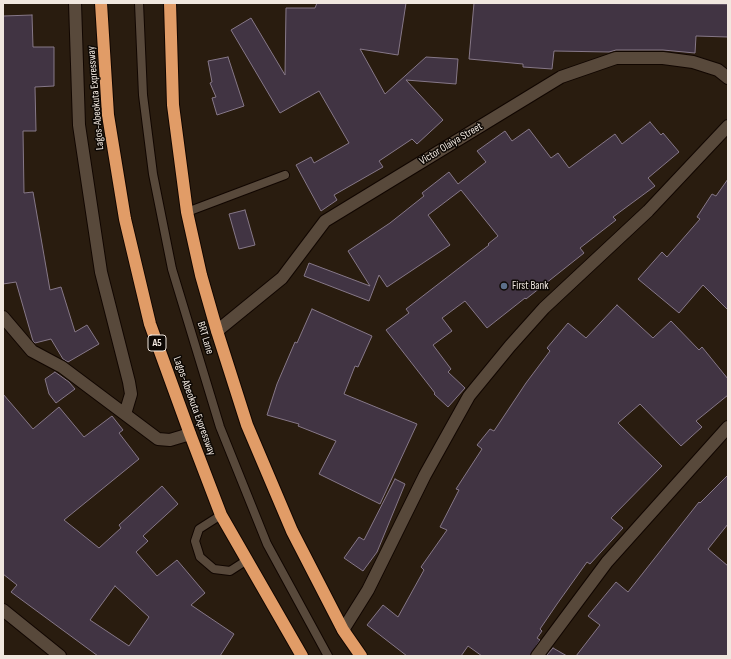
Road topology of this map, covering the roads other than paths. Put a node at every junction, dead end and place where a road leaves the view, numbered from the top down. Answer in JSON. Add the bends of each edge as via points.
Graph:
{"nodes":[{"id":1,"x":75,"y":3,"type":"edge"},
{"id":2,"x":101,"y":3,"type":"edge"},
{"id":3,"x":139,"y":3,"type":"edge"},
{"id":4,"x":170,"y":3,"type":"edge"},
{"id":5,"x":728,"y":78,"type":"edge"},
{"id":6,"x":728,"y":126,"type":"edge"},
{"id":7,"x":285,"y":175,"type":"dead end"},
{"id":8,"x":187,"y":212,"type":"junction"},
{"id":9,"x":3,"y":317,"type":"edge"},
{"id":10,"x":217,"y":331,"type":"junction"},
{"id":11,"x":125,"y":414,"type":"junction"},
{"id":12,"x":728,"y":427,"type":"edge"},
{"id":13,"x":190,"y":434,"type":"junction"},
{"id":14,"x":221,"y":515,"type":"junction"},
{"id":15,"x":248,"y":560,"type":"junction"},
{"id":16,"x":3,"y":610,"type":"edge"},
{"id":17,"x":343,"y":630,"type":"junction"},
{"id":18,"x":60,"y":656,"type":"edge"},
{"id":19,"x":302,"y":656,"type":"edge"},
{"id":20,"x":328,"y":656,"type":"edge"},
{"id":21,"x":361,"y":656,"type":"edge"},
{"id":22,"x":537,"y":656,"type":"edge"}],
"edges":[{"from":1,"to":11,"type":"street","via":[[79,125],[101,272],[131,394]]},
{"from":2,"to":13,"type":"highway","name":"Lagos-Abeokuta Expressway","number":"A5","via":[[108,115],[125,219],[150,324]]},
{"from":3,"to":20,"type":"lane","name":"BRT Lane","via":[[143,95],[153,174],[172,269],[220,427],[267,544]]},
{"from":4,"to":8,"type":"highway","via":[[173,105]]},
{"from":5,"to":10,"type":"street","name":"Victor Olaiya Street","via":[[718,70],[693,62],[663,58],[616,58],[561,77],[325,221],[282,278]]},
{"from":6,"to":17,"type":"street","via":[[648,211],[544,308],[469,396],[425,475],[368,590]]},
{"from":7,"to":8,"type":"lane"},
{"from":8,"to":10,"type":"highway"},
{"from":9,"to":11,"type":"street","via":[[32,351],[62,367]]},
{"from":10,"to":17,"type":"highway","via":[[247,425],[286,516]]},
{"from":11,"to":13,"type":"street","via":[[158,439],[170,440]]},
{"from":12,"to":22,"type":"street","via":[[607,562]]},
{"from":13,"to":14,"type":"highway","name":"Lagos-Abeokuta Expressway","number":"A5"},
{"from":14,"to":15,"type":"highway","name":"Lagos-Abeokuta Expressway","number":"A5"},
{"from":14,"to":15,"type":"lane","via":[[199,529],[195,541],[200,557],[214,569],[230,571]]},
{"from":15,"to":19,"type":"highway","name":"Lagos-Abeokuta Expressway","number":"A5"},
{"from":16,"to":18,"type":"street"},
{"from":17,"to":21,"type":"highway"}]}
